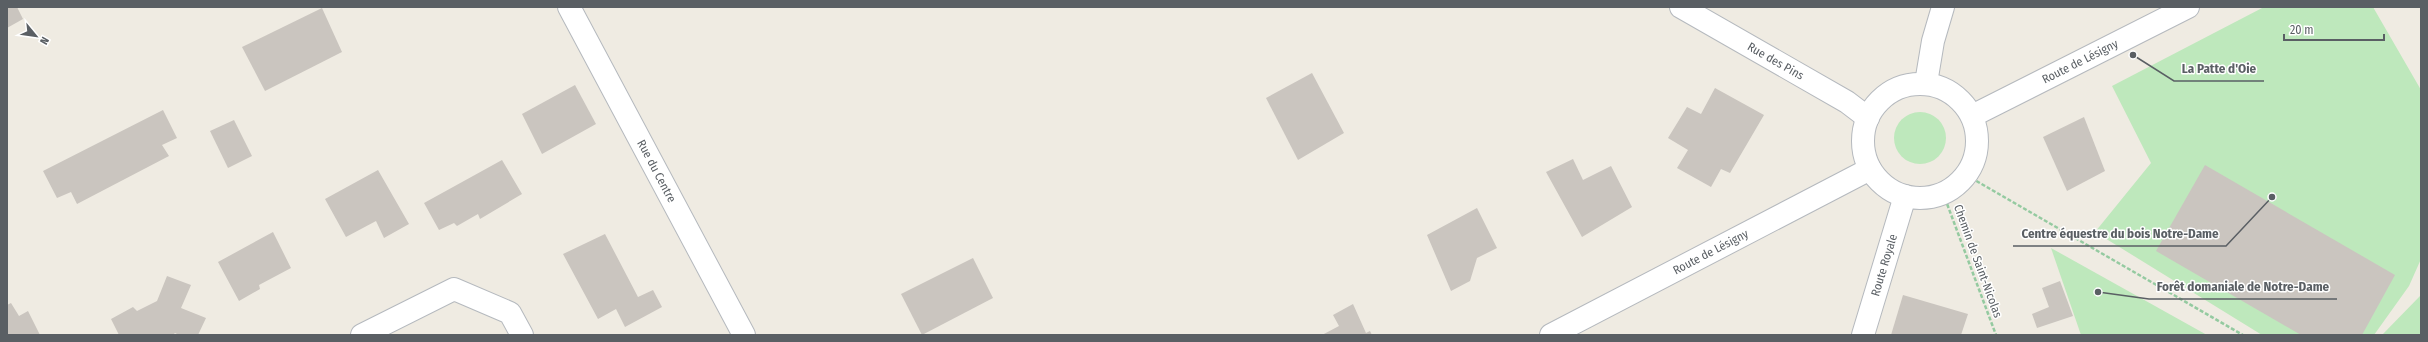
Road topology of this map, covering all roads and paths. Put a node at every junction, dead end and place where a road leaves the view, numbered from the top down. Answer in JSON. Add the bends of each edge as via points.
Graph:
{"nodes":[{"id":1,"x":569,"y":7,"type":"edge"},
{"id":2,"x":1681,"y":7,"type":"edge"},
{"id":3,"x":1943,"y":7,"type":"edge"},
{"id":4,"x":2188,"y":7,"type":"edge"},
{"id":5,"x":1926,"y":84,"type":"junction"},
{"id":6,"x":1972,"y":116,"type":"junction"},
{"id":7,"x":1868,"y":118,"type":"junction"},
{"id":8,"x":1870,"y":168,"type":"junction"},
{"id":9,"x":1966,"y":175,"type":"junction"},
{"id":10,"x":1943,"y":193,"type":"junction"},
{"id":11,"x":1905,"y":196,"type":"junction"},
{"id":12,"x":362,"y":335,"type":"edge"},
{"id":13,"x":522,"y":335,"type":"edge"},
{"id":14,"x":744,"y":335,"type":"edge"},
{"id":15,"x":1551,"y":335,"type":"edge"},
{"id":16,"x":1862,"y":335,"type":"edge"},
{"id":17,"x":1996,"y":335,"type":"edge"},
{"id":18,"x":2243,"y":335,"type":"edge"}],
"edges":[{"from":1,"to":14,"type":"street","name":"Rue du Centre"},
{"from":2,"to":7,"type":"street","name":"Rue des Pins","via":[[1847,102]]},
{"from":3,"to":5,"type":"street","via":[[1933,41]]},
{"from":4,"to":6,"type":"street","name":"Route de Lésigny"},
{"from":5,"to":6,"type":"street","via":[[1945,89],[1961,100]]},
{"from":5,"to":7,"type":"street","via":[[1908,85],[1891,91],[1877,103]]},
{"from":6,"to":9,"type":"street","via":[[1977,130],[1977,146]]},
{"from":7,"to":8,"type":"street","via":[[1863,135],[1864,152]]},
{"from":8,"to":11,"type":"street","via":[[1879,181]]},
{"from":8,"to":15,"type":"street","name":"Route de Lésigny"},
{"from":9,"to":10,"type":"street","via":[[1956,186]]},
{"from":9,"to":18,"type":"path"},
{"from":10,"to":11,"type":"street","via":[[1925,198]]},
{"from":10,"to":17,"type":"path","name":"Chemin de Saint-Nicolas"},
{"from":11,"to":16,"type":"street","name":"Route Royale"},
{"from":12,"to":13,"type":"street","via":[[454,289],[510,313]]}]}
